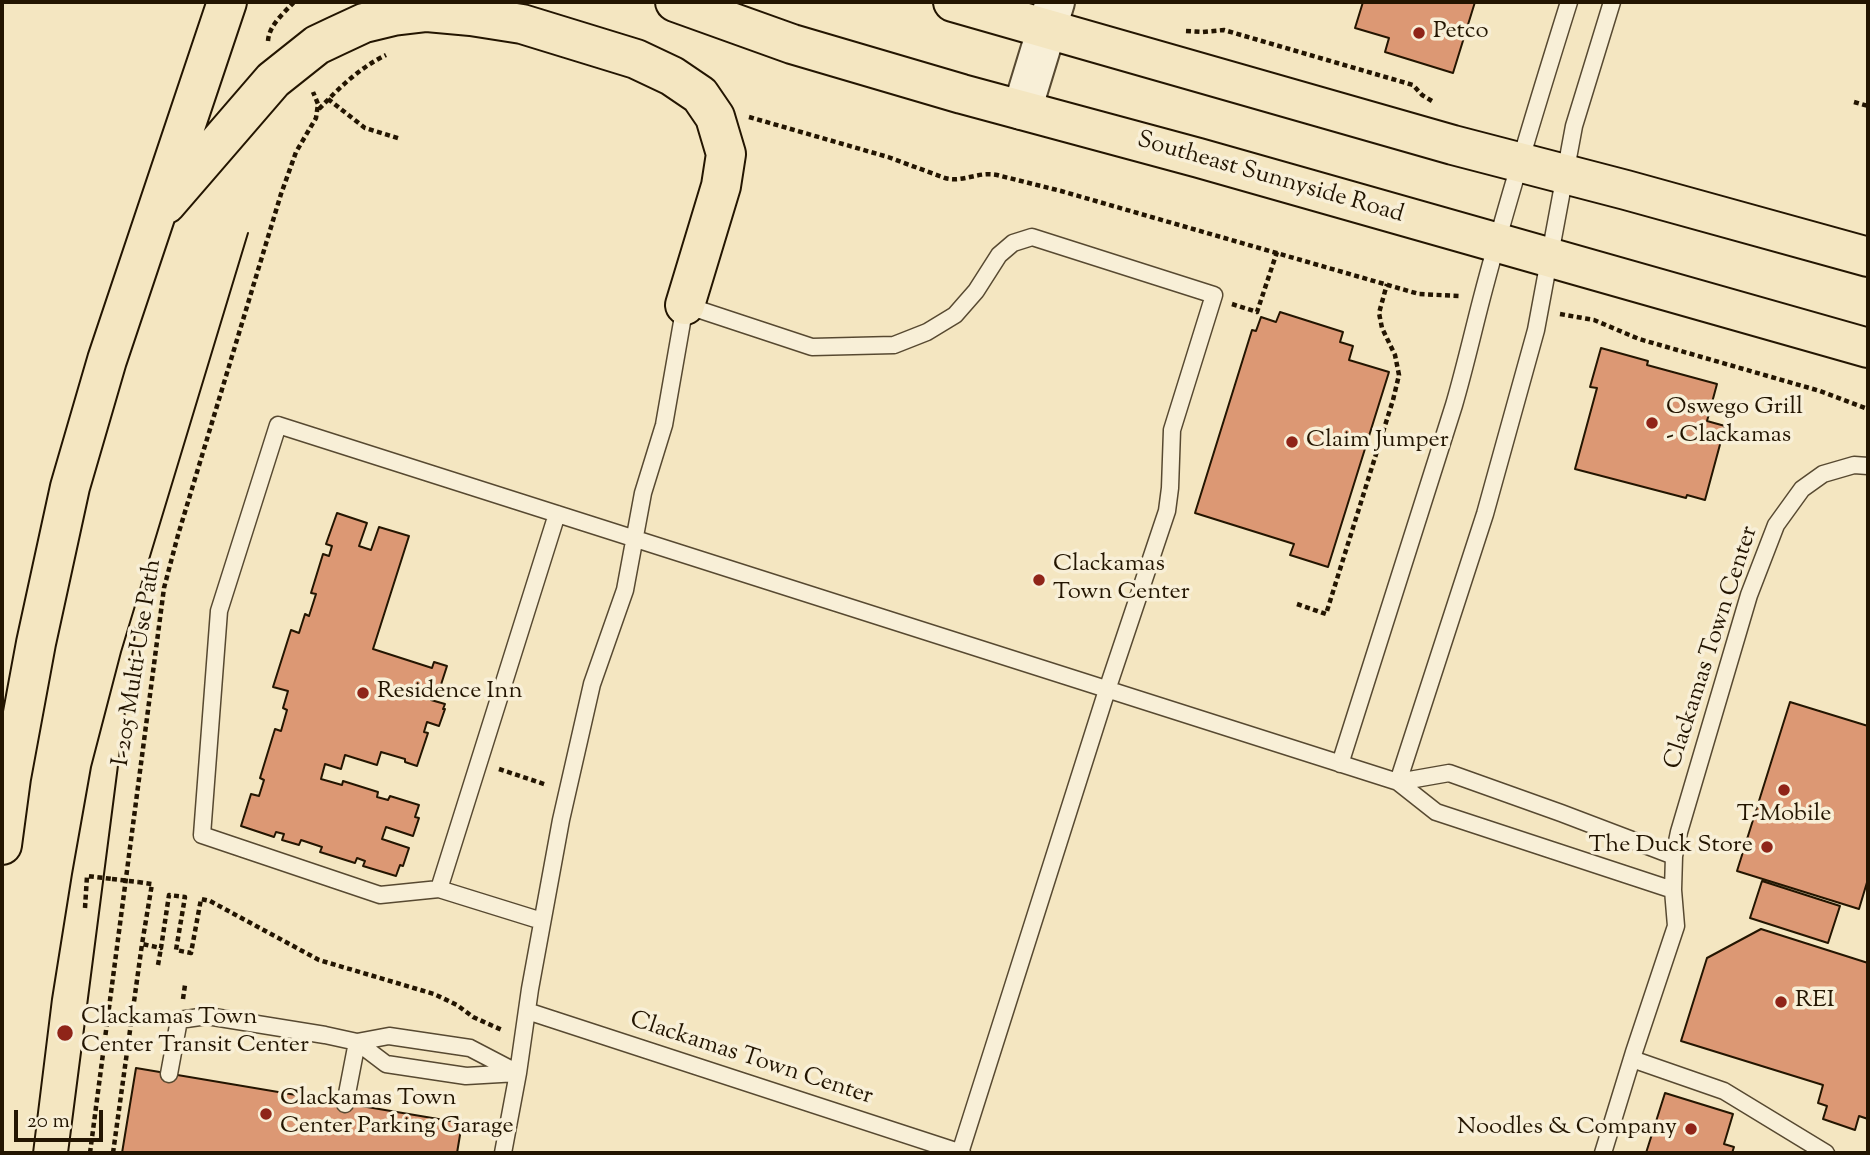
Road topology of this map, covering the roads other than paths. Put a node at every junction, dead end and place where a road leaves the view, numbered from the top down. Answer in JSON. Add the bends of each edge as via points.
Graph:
{"nodes":[{"id":1,"x":227,"y":2,"type":"edge"},
{"id":2,"x":675,"y":2,"type":"edge"},
{"id":3,"x":953,"y":2,"type":"edge"},
{"id":4,"x":1569,"y":2,"type":"edge"},
{"id":5,"x":1612,"y":2,"type":"edge"},
{"id":6,"x":1051,"y":16,"type":"edge"},
{"id":7,"x":1022,"y":110,"type":"junction"},
{"id":8,"x":1520,"y":162,"type":"junction"},
{"id":9,"x":1565,"y":174,"type":"junction"},
{"id":10,"x":155,"y":216,"type":"junction"},
{"id":11,"x":1497,"y":244,"type":"junction"},
{"id":12,"x":1868,"y":257,"type":"edge"},
{"id":13,"x":1550,"y":258,"type":"junction"},
{"id":14,"x":685,"y":305,"type":"junction"},
{"id":15,"x":1868,"y":348,"type":"edge"},
{"id":16,"x":1868,"y":466,"type":"edge"},
{"id":17,"x":557,"y":514,"type":"junction"},
{"id":18,"x":634,"y":538,"type":"junction"},
{"id":19,"x":1107,"y":690,"type":"junction"},
{"id":20,"x":1340,"y":764,"type":"junction"},
{"id":21,"x":1398,"y":782,"type":"junction"},
{"id":22,"x":2,"y":845,"type":"edge"},
{"id":23,"x":1674,"y":856,"type":"junction"},
{"id":24,"x":439,"y":889,"type":"junction"},
{"id":25,"x":1673,"y":890,"type":"junction"},
{"id":26,"x":542,"y":921,"type":"junction"},
{"id":27,"x":527,"y":1011,"type":"junction"},
{"id":28,"x":357,"y":1042,"type":"junction"},
{"id":29,"x":1632,"y":1059,"type":"junction"},
{"id":30,"x":518,"y":1073,"type":"junction"},
{"id":31,"x":169,"y":1074,"type":"dead end"},
{"id":32,"x":345,"y":1104,"type":"dead end"},
{"id":33,"x":503,"y":1153,"type":"edge"},
{"id":34,"x":961,"y":1153,"type":"edge"},
{"id":35,"x":1603,"y":1153,"type":"edge"},
{"id":36,"x":1826,"y":1153,"type":"edge"}],
"edges":[{"from":1,"to":10,"type":"main road"},
{"from":2,"to":7,"type":"main road","name":"Southeast Sunnyside Road","via":[[792,44]]},
{"from":3,"to":6,"type":"main road"},
{"from":4,"to":8,"type":"lane"},
{"from":5,"to":9,"type":"lane","via":[[1574,126]]},
{"from":6,"to":7,"type":"street"},
{"from":6,"to":8,"type":"main road","via":[[1428,138]]},
{"from":7,"to":11,"type":"main road","name":"Southeast Sunnyside Road"},
{"from":8,"to":9,"type":"main road"},
{"from":8,"to":11,"type":"lane"},
{"from":9,"to":12,"type":"main road"},
{"from":9,"to":13,"type":"lane"},
{"from":10,"to":14,"type":"main road","via":[[273,80],[317,45],[364,23],[427,12],[522,24],[636,59],[672,76],[700,95],[716,117],[726,153],[721,186]]},
{"from":10,"to":22,"type":"main road","via":[[70,487],[36,643]]},
{"from":11,"to":13,"type":"main road","name":"Southeast Sunnyside Road"},
{"from":11,"to":20,"type":"lane","via":[[1454,405]]},
{"from":13,"to":15,"type":"main road","name":"Southeast Sunnyside Road"},
{"from":13,"to":21,"type":"lane","via":[[1536,330],[1485,514]]},
{"from":14,"to":18,"type":"lane","via":[[664,425]]},
{"from":14,"to":19,"type":"lane","name":"Clackamas Town Center","via":[[812,347],[894,345],[955,315],[999,255],[1013,243],[1032,237],[1214,295],[1172,430],[1167,511]]},
{"from":16,"to":23,"type":"lane","name":"Clackamas Town Center","via":[[1823,474],[1802,489],[1776,525],[1749,595]]},
{"from":17,"to":18,"type":"lane"},
{"from":17,"to":24,"type":"lane"},
{"from":17,"to":24,"type":"lane","via":[[278,425],[231,571],[219,611],[202,835],[380,895]]},
{"from":18,"to":19,"type":"lane"},
{"from":18,"to":26,"type":"lane","via":[[625,590],[592,684]]},
{"from":19,"to":20,"type":"lane"},
{"from":19,"to":34,"type":"lane","name":"Clackamas Town Center"},
{"from":20,"to":21,"type":"lane"},
{"from":21,"to":23,"type":"lane","via":[[1449,773]]},
{"from":21,"to":25,"type":"lane","via":[[1436,812]]},
{"from":23,"to":25,"type":"lane","name":"Clackamas Town Center"},
{"from":24,"to":26,"type":"lane"},
{"from":25,"to":29,"type":"lane","name":"Clackamas Town Center","via":[[1676,926]]},
{"from":26,"to":27,"type":"lane"},
{"from":27,"to":30,"type":"lane"},
{"from":27,"to":34,"type":"lane","name":"Clackamas Town Center"},
{"from":28,"to":30,"type":"lane","via":[[389,1036],[470,1048]]},
{"from":28,"to":30,"type":"lane","via":[[386,1064],[466,1076]]},
{"from":28,"to":31,"type":"lane","via":[[192,1017],[180,1020]]},
{"from":28,"to":32,"type":"lane"},
{"from":29,"to":35,"type":"lane","name":"Clackamas Town Center"},
{"from":29,"to":36,"type":"lane","via":[[1724,1091]]},
{"from":30,"to":33,"type":"lane"}]}
